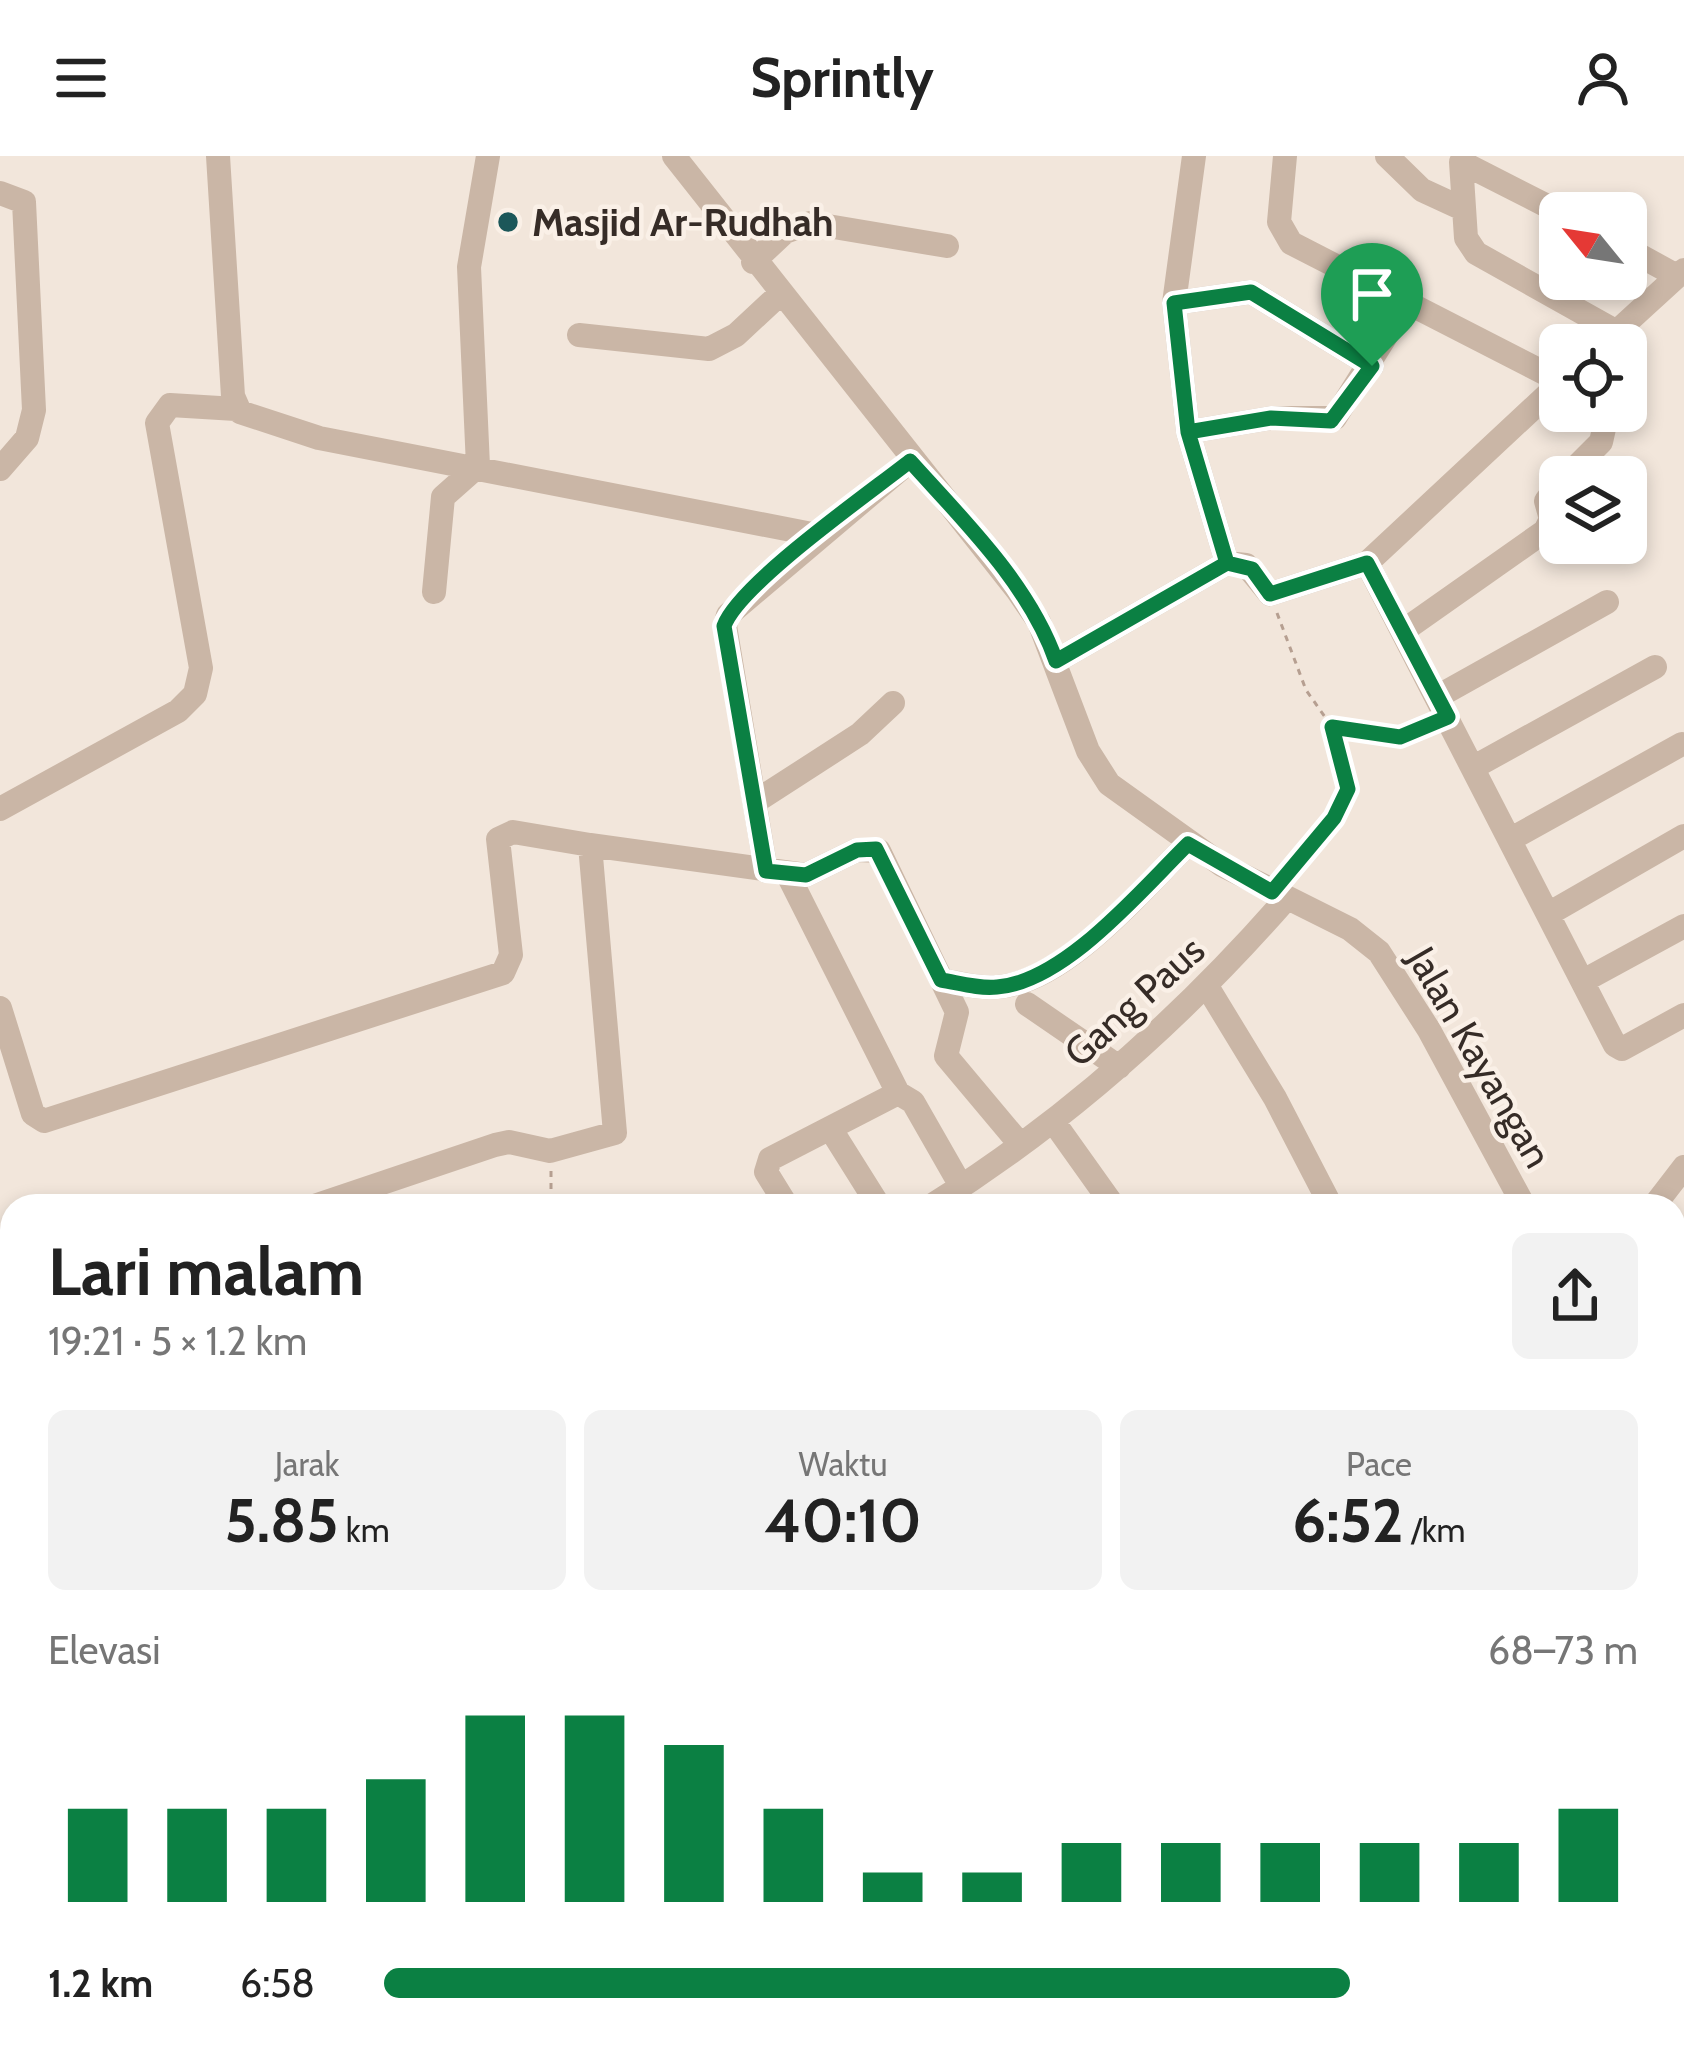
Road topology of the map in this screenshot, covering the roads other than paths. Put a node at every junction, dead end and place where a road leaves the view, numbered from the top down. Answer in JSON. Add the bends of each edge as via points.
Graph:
{"nodes":[{"id":1,"x":218,"y":156,"type":"edge"},
{"id":2,"x":488,"y":156,"type":"edge"},
{"id":3,"x":674,"y":156,"type":"edge"},
{"id":4,"x":1194,"y":156,"type":"edge"},
{"id":5,"x":1285,"y":156,"type":"edge"},
{"id":6,"x":1387,"y":156,"type":"edge"},
{"id":7,"x":1461,"y":159,"type":"edge"},
{"id":8,"x":0,"y":193,"type":"edge"},
{"id":9,"x":1539,"y":201,"type":"edge"},
{"id":10,"x":1462,"y":208,"type":"junction"},
{"id":11,"x":946,"y":246,"type":"dead end"},
{"id":12,"x":1647,"y":258,"type":"edge"},
{"id":13,"x":753,"y":262,"type":"junction"},
{"id":14,"x":1681,"y":273,"type":"edge"},
{"id":15,"x":779,"y":295,"type":"junction"},
{"id":16,"x":1409,"y":299,"type":"junction"},
{"id":17,"x":1174,"y":303,"type":"junction"},
{"id":18,"x":1586,"y":324,"type":"edge"},
{"id":19,"x":1626,"y":324,"type":"edge"},
{"id":20,"x":579,"y":335,"type":"dead end"},
{"id":21,"x":1372,"y":366,"type":"junction"},
{"id":22,"x":1539,"y":370,"type":"edge"},
{"id":23,"x":1539,"y":402,"type":"edge"},
{"id":24,"x":236,"y":409,"type":"junction"},
{"id":25,"x":1188,"y":432,"type":"junction"},
{"id":26,"x":1603,"y":432,"type":"edge"},
{"id":27,"x":1587,"y":456,"type":"edge"},
{"id":28,"x":910,"y":461,"type":"junction"},
{"id":29,"x":478,"y":466,"type":"junction"},
{"id":30,"x":0,"y":469,"type":"edge"},
{"id":31,"x":817,"y":535,"type":"junction"},
{"id":32,"x":1539,"y":535,"type":"edge"},
{"id":33,"x":1227,"y":563,"type":"junction"},
{"id":34,"x":1367,"y":563,"type":"junction"},
{"id":35,"x":434,"y":592,"type":"dead end"},
{"id":36,"x":1607,"y":602,"type":"dead end"},
{"id":37,"x":1403,"y":631,"type":"junction"},
{"id":38,"x":1056,"y":661,"type":"junction"},
{"id":39,"x":1655,"y":667,"type":"dead end"},
{"id":40,"x":893,"y":703,"type":"dead end"},
{"id":41,"x":1442,"y":707,"type":"junction"},
{"id":42,"x":1682,"y":744,"type":"edge"},
{"id":43,"x":1474,"y":767,"type":"junction"},
{"id":44,"x":758,"y":800,"type":"junction"},
{"id":45,"x":0,"y":808,"type":"edge"},
{"id":46,"x":1684,"y":836,"type":"edge"},
{"id":47,"x":1511,"y":839,"type":"junction"},
{"id":48,"x":1188,"y":844,"type":"junction"},
{"id":49,"x":590,"y":845,"type":"junction"},
{"id":50,"x":776,"y":872,"type":"junction"},
{"id":51,"x":1279,"y":896,"type":"junction"},
{"id":52,"x":1550,"y":913,"type":"junction"},
{"id":53,"x":1684,"y":926,"type":"edge"},
{"id":54,"x":941,"y":980,"type":"junction"},
{"id":55,"x":1585,"y":980,"type":"junction"},
{"id":56,"x":1208,"y":988,"type":"junction"},
{"id":57,"x":1027,"y":1004,"type":"dead end"},
{"id":58,"x":0,"y":1008,"type":"edge"},
{"id":59,"x":1684,"y":1015,"type":"edge"},
{"id":60,"x":1119,"y":1067,"type":"junction"},
{"id":61,"x":898,"y":1093,"type":"junction"},
{"id":62,"x":1053,"y":1121,"type":"junction"},
{"id":63,"x":830,"y":1128,"type":"junction"},
{"id":64,"x":1019,"y":1143,"type":"junction"},
{"id":65,"x":1684,"y":1167,"type":"edge"},
{"id":66,"x":962,"y":1186,"type":"junction"},
{"id":67,"x":391,"y":1193,"type":"edge"},
{"id":68,"x":781,"y":1194,"type":"edge"},
{"id":69,"x":871,"y":1194,"type":"edge"},
{"id":70,"x":950,"y":1194,"type":"edge"},
{"id":71,"x":1105,"y":1194,"type":"edge"},
{"id":72,"x":1325,"y":1194,"type":"edge"},
{"id":73,"x":1518,"y":1194,"type":"edge"},
{"id":74,"x":1663,"y":1194,"type":"edge"}],
"edges":[{"from":1,"to":24,"type":"street"},
{"from":2,"to":29,"type":"street","via":[[469,267]]},
{"from":3,"to":13,"type":"street","name":"Jalan Kayangan"},
{"from":4,"to":17,"type":"street"},
{"from":5,"to":16,"type":"street","via":[[1279,222],[1286,237]]},
{"from":6,"to":10,"type":"street","via":[[1422,190]]},
{"from":7,"to":9,"type":"street"},
{"from":7,"to":10,"type":"street"},
{"from":8,"to":30,"type":"street","via":[[24,202],[34,392],[28,438]]},
{"from":10,"to":18,"type":"street","via":[[1466,238],[1482,259]]},
{"from":11,"to":13,"type":"street","via":[[810,223],[785,232]]},
{"from":12,"to":14,"type":"street"},
{"from":13,"to":15,"type":"street","name":"Jalan Kayangan"},
{"from":14,"to":19,"type":"street"},
{"from":15,"to":20,"type":"street","via":[[709,349]]},
{"from":15,"to":28,"type":"street","name":"Jalan Kayangan"},
{"from":16,"to":21,"type":"street"},
{"from":16,"to":22,"type":"street"},
{"from":17,"to":21,"type":"street","via":[[1251,292]]},
{"from":17,"to":25,"type":"street"},
{"from":21,"to":25,"type":"street","via":[[1331,421],[1271,418]]},
{"from":23,"to":34,"type":"street"},
{"from":24,"to":29,"type":"street","via":[[319,438]]},
{"from":24,"to":45,"type":"street","via":[[170,405],[157,423],[201,668],[195,694],[178,711]]},
{"from":25,"to":33,"type":"street"},
{"from":26,"to":27,"type":"street"},
{"from":28,"to":31,"type":"street"},
{"from":28,"to":38,"type":"street","name":"Jalan Kayangan","via":[[988,549]]},
{"from":29,"to":31,"type":"street"},
{"from":29,"to":35,"type":"street","via":[[443,497]]},
{"from":31,"to":44,"type":"street","via":[[737,604],[724,626]]},
{"from":32,"to":37,"type":"street"},
{"from":33,"to":34,"type":"street","via":[[1252,569],[1270,594]]},
{"from":33,"to":38,"type":"street"},
{"from":34,"to":37,"type":"street"},
{"from":36,"to":41,"type":"street"},
{"from":37,"to":41,"type":"street"},
{"from":38,"to":48,"type":"street","name":"Jalan Kayangan","via":[[1101,773]]},
{"from":39,"to":43,"type":"street"},
{"from":40,"to":44,"type":"street"},
{"from":41,"to":43,"type":"street"},
{"from":42,"to":47,"type":"street"},
{"from":43,"to":47,"type":"street"},
{"from":44,"to":50,"type":"street"},
{"from":46,"to":52,"type":"street"},
{"from":47,"to":52,"type":"street"},
{"from":48,"to":51,"type":"street","name":"Jalan Kayangan"},
{"from":48,"to":54,"type":"street","via":[[1077,949],[1028,979],[995,988]]},
{"from":49,"to":50,"type":"street"},
{"from":49,"to":58,"type":"street","via":[[513,832],[498,839],[512,955],[503,973],[44,1121],[33,1114]]},
{"from":49,"to":67,"type":"street","via":[[616,1129],[611,1137],[550,1151],[509,1142]]},
{"from":50,"to":54,"type":"street","via":[[820,872],[857,850],[879,851]]},
{"from":50,"to":61,"type":"street"},
{"from":51,"to":56,"type":"street","name":"Gang Paus"},
{"from":51,"to":73,"type":"street","name":"Jalan Kayangan","via":[[1379,952]]},
{"from":52,"to":55,"type":"street"},
{"from":53,"to":55,"type":"street"},
{"from":54,"to":64,"type":"street","via":[[958,1021],[946,1056]]},
{"from":55,"to":59,"type":"street","via":[[1619,1048]]},
{"from":56,"to":60,"type":"street","name":"Gang Paus"},
{"from":56,"to":72,"type":"street"},
{"from":57,"to":60,"type":"street"},
{"from":60,"to":62,"type":"street","name":"Gang Paus"},
{"from":61,"to":63,"type":"street"},
{"from":61,"to":66,"type":"street","via":[[913,1102]]},
{"from":62,"to":64,"type":"street","name":"Gang Paus"},
{"from":62,"to":71,"type":"street"},
{"from":63,"to":68,"type":"street","via":[[766,1164]]},
{"from":63,"to":69,"type":"street"},
{"from":64,"to":66,"type":"street","name":"Gang Paus"},
{"from":65,"to":74,"type":"street"},
{"from":66,"to":70,"type":"street","name":"Gang Paus"}]}
